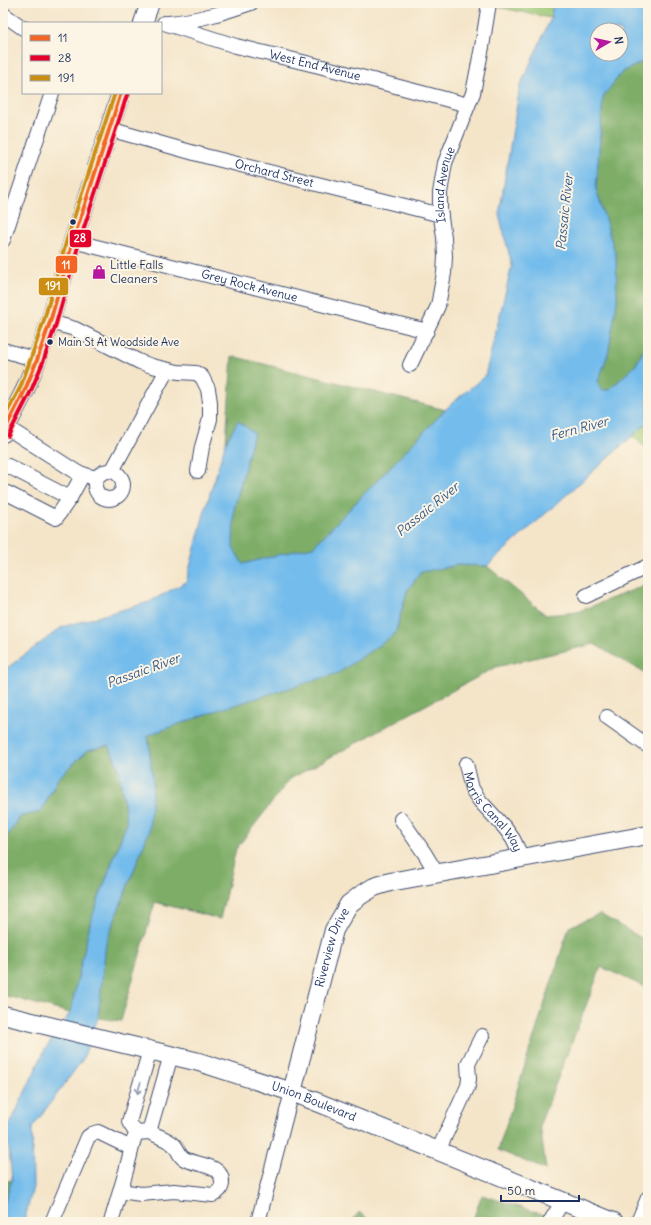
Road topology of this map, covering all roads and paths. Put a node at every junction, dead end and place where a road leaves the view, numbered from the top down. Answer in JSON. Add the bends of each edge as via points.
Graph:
{"nodes":[{"id":1,"x":252,"y":3,"type":"edge"},
{"id":2,"x":489,"y":3,"type":"edge"},
{"id":3,"x":3,"y":14,"type":"edge"},
{"id":4,"x":146,"y":15,"type":"edge"},
{"id":5,"x":160,"y":22,"type":"edge"},
{"id":6,"x":164,"y":24,"type":"joint"},
{"id":7,"x":22,"y":27,"type":"edge"},
{"id":8,"x":52,"y":94,"type":"edge"},
{"id":9,"x":121,"y":94,"type":"edge"},
{"id":10,"x":468,"y":105,"type":"junction"},
{"id":11,"x":109,"y":129,"type":"junction"},
{"id":12,"x":441,"y":215,"type":"junction"},
{"id":13,"x":4,"y":237,"type":"edge"},
{"id":14,"x":73,"y":241,"type":"junction"},
{"id":15,"x":50,"y":322,"type":"junction"},
{"id":16,"x":427,"y":331,"type":"junction"},
{"id":17,"x":3,"y":350,"type":"edge"},
{"id":18,"x":37,"y":360,"type":"junction"},
{"id":19,"x":410,"y":366,"type":"dead end"},
{"id":20,"x":167,"y":370,"type":"junction"},
{"id":21,"x":4,"y":430,"type":"edge"},
{"id":22,"x":8,"y":466,"type":"dead end"},
{"id":23,"x":112,"y":471,"type":"junction"},
{"id":24,"x":198,"y":471,"type":"dead end"},
{"id":25,"x":90,"y":476,"type":"junction"},
{"id":26,"x":3,"y":494,"type":"edge"},
{"id":27,"x":70,"y":498,"type":"junction"},
{"id":28,"x":648,"y":566,"type":"edge"},
{"id":29,"x":586,"y":596,"type":"dead end"},
{"id":30,"x":607,"y":717,"type":"dead end"},
{"id":31,"x":648,"y":746,"type":"edge"},
{"id":32,"x":466,"y":764,"type":"dead end"},
{"id":33,"x":401,"y":819,"type":"dead end"},
{"id":34,"x":648,"y":835,"type":"edge"},
{"id":35,"x":522,"y":858,"type":"junction"},
{"id":36,"x":437,"y":874,"type":"junction"},
{"id":37,"x":3,"y":1015,"type":"edge"},
{"id":38,"x":482,"y":1036,"type":"dead end"},
{"id":39,"x":150,"y":1050,"type":"junction"},
{"id":40,"x":171,"y":1055,"type":"junction"},
{"id":41,"x":292,"y":1092,"type":"junction"},
{"id":42,"x":142,"y":1132,"type":"junction"},
{"id":43,"x":131,"y":1148,"type":"junction"},
{"id":44,"x":438,"y":1151,"type":"junction"},
{"id":45,"x":120,"y":1191,"type":"junction"},
{"id":46,"x":648,"y":1198,"type":"edge"},
{"id":47,"x":564,"y":1201,"type":"junction"},
{"id":48,"x":52,"y":1222,"type":"edge"},
{"id":49,"x":111,"y":1222,"type":"edge"},
{"id":50,"x":258,"y":1222,"type":"edge"},
{"id":51,"x":550,"y":1222,"type":"edge"},
{"id":52,"x":614,"y":1222,"type":"edge"},
{"id":53,"x":638,"y":1222,"type":"edge"}],
"edges":[{"from":1,"to":6,"type":"street","via":[[222,13]]},
{"from":2,"to":10,"type":"street","name":"Island Avenue","via":[[473,93]]},
{"from":3,"to":7,"type":"street"},
{"from":4,"to":5,"type":"street","name":"West End Avenue"},
{"from":6,"to":10,"type":"street","name":"West End Avenue","via":[[236,46]]},
{"from":8,"to":13,"type":"street"},
{"from":9,"to":11,"type":"main road"},
{"from":10,"to":12,"type":"street","name":"Island Avenue","via":[[445,163],[440,193]]},
{"from":11,"to":12,"type":"street","name":"Orchard Street","via":[[205,156]]},
{"from":11,"to":14,"type":"main road"},
{"from":12,"to":16,"type":"street","name":"Island Avenue","via":[[444,273],[438,306]]},
{"from":14,"to":15,"type":"main road"},
{"from":14,"to":16,"type":"street","name":"Grey Rock Avenue"},
{"from":15,"to":18,"type":"main road"},
{"from":15,"to":20,"type":"street","via":[[75,329],[140,362]]},
{"from":16,"to":19,"type":"street","name":"Island Avenue"},
{"from":17,"to":18,"type":"street"},
{"from":18,"to":21,"type":"main road"},
{"from":20,"to":23,"type":"street"},
{"from":20,"to":24,"type":"street","via":[[196,373],[202,377],[208,389],[210,419]]},
{"from":21,"to":25,"type":"street","via":[[78,472]]},
{"from":22,"to":27,"type":"street"},
{"from":23,"to":25,"type":"street"},
{"from":23,"to":25,"type":"street","via":[[120,476],[123,485],[120,494],[113,500],[103,499],[96,492]]},
{"from":25,"to":27,"type":"street"},
{"from":26,"to":27,"type":"street","via":[[7,493],[56,518]]},
{"from":28,"to":29,"type":"street"},
{"from":30,"to":31,"type":"street"},
{"from":32,"to":35,"type":"street","name":"Morris Canal Way","via":[[472,789],[506,828]]},
{"from":33,"to":36,"type":"street"},
{"from":34,"to":35,"type":"main road","name":"Riverview Drive"},
{"from":35,"to":36,"type":"main road","name":"Riverview Drive"},
{"from":36,"to":41,"type":"main road","name":"Riverview Drive","via":[[374,887],[349,904],[334,930]]},
{"from":37,"to":39,"type":"main road","name":"Union Boulevard"},
{"from":38,"to":44,"type":"street","via":[[468,1064],[468,1086]]},
{"from":39,"to":40,"type":"main road","name":"Union Boulevard"},
{"from":39,"to":42,"type":"street","one_way":true,"via":[[130,1122]]},
{"from":40,"to":41,"type":"main road","name":"Union Boulevard"},
{"from":40,"to":42,"type":"street"},
{"from":41,"to":44,"type":"main road","name":"Union Boulevard"},
{"from":41,"to":50,"type":"street","name":"Riverview Drive"},
{"from":42,"to":43,"type":"street"},
{"from":42,"to":45,"type":"street","via":[[174,1145],[183,1158],[212,1167],[221,1177],[221,1189],[212,1195],[174,1191],[141,1194]]},
{"from":43,"to":45,"type":"street"},
{"from":43,"to":48,"type":"street","via":[[98,1132],[88,1137]]},
{"from":44,"to":47,"type":"main road","name":"Union Boulevard"},
{"from":45,"to":49,"type":"street"},
{"from":46,"to":53,"type":"street"},
{"from":47,"to":51,"type":"street"},
{"from":47,"to":52,"type":"main road","name":"Union Boulevard"}]}
